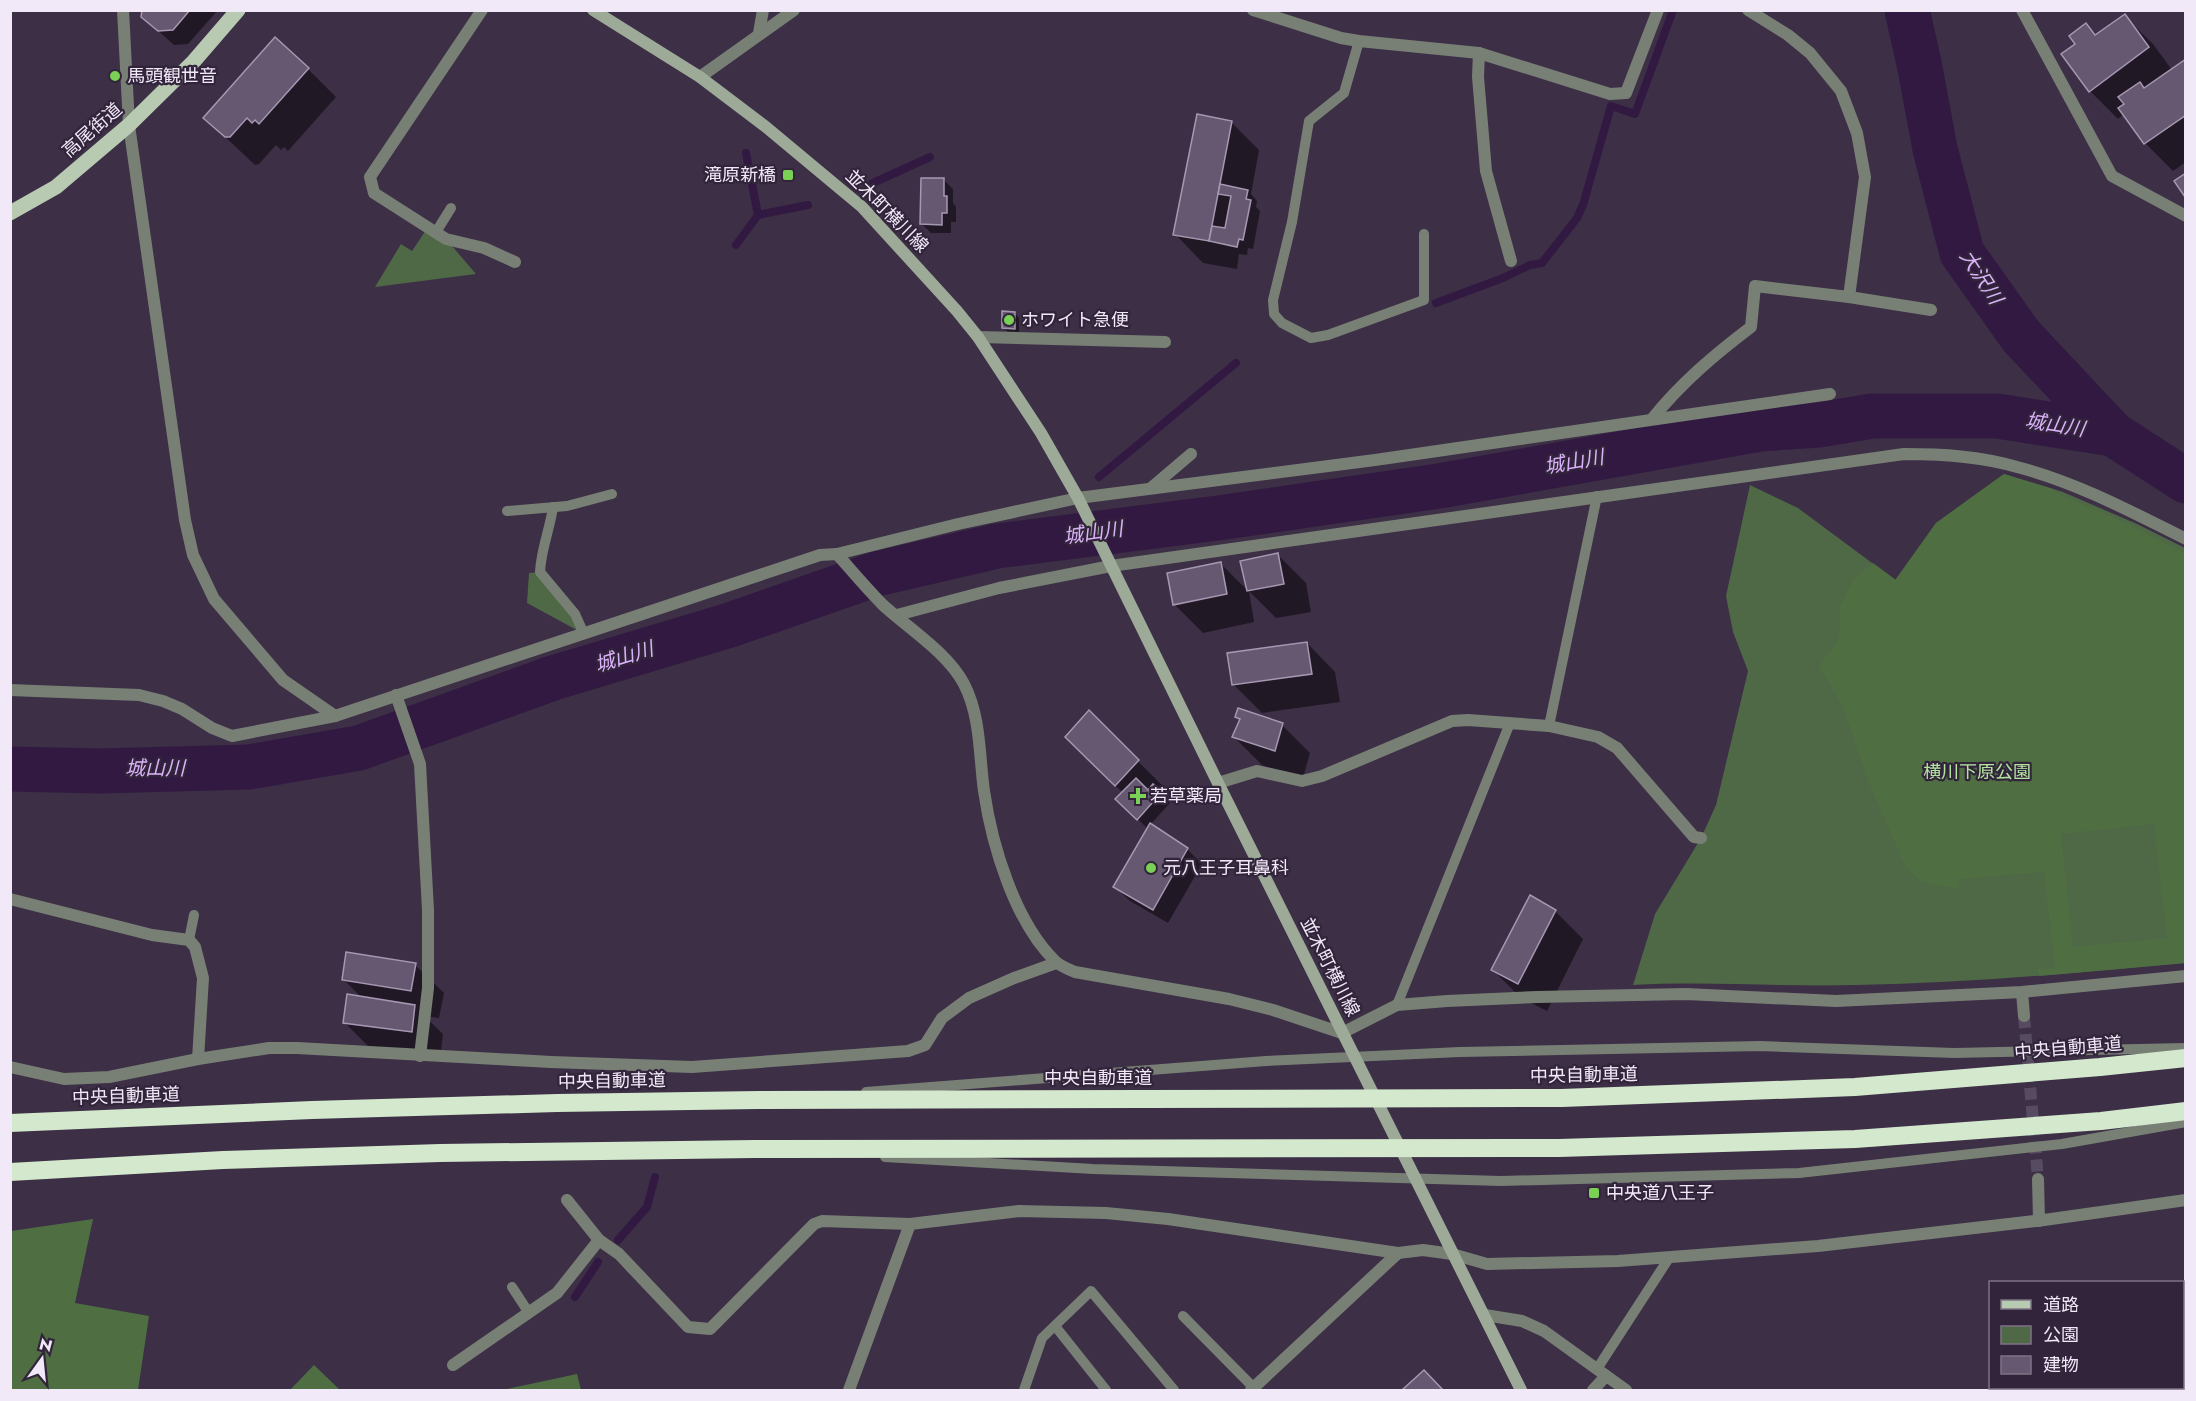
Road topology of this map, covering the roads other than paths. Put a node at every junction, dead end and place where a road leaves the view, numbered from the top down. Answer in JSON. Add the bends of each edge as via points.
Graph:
{"nodes":[{"id":1,"x":123,"y":10,"type":"edge"},
{"id":2,"x":238,"y":10,"type":"edge"},
{"id":3,"x":482,"y":10,"type":"edge"},
{"id":4,"x":593,"y":10,"type":"edge"},
{"id":5,"x":763,"y":10,"type":"edge"},
{"id":6,"x":794,"y":10,"type":"edge"},
{"id":7,"x":1253,"y":10,"type":"edge"},
{"id":8,"x":1658,"y":10,"type":"edge"},
{"id":9,"x":1748,"y":10,"type":"edge"},
{"id":10,"x":2022,"y":10,"type":"edge"},
{"id":11,"x":759,"y":33,"type":"junction"},
{"id":12,"x":1359,"y":41,"type":"junction"},
{"id":13,"x":1479,"y":53,"type":"junction"},
{"id":14,"x":700,"y":77,"type":"junction"},
{"id":15,"x":129,"y":125,"type":"junction"},
{"id":16,"x":451,"y":208,"type":"dead end"},
{"id":17,"x":10,"y":213,"type":"edge"},
{"id":18,"x":2186,"y":216,"type":"edge"},
{"id":19,"x":436,"y":232,"type":"junction"},
{"id":20,"x":1424,"y":234,"type":"dead end"},
{"id":21,"x":1510,"y":261,"type":"dead end"},
{"id":22,"x":515,"y":262,"type":"dead end"},
{"id":23,"x":1849,"y":297,"type":"junction"},
{"id":24,"x":1931,"y":310,"type":"dead end"},
{"id":25,"x":978,"y":336,"type":"junction"},
{"id":26,"x":1166,"y":342,"type":"dead end"},
{"id":27,"x":1830,"y":394,"type":"dead end"},
{"id":28,"x":1652,"y":419,"type":"junction"},
{"id":29,"x":1191,"y":454,"type":"dead end"},
{"id":30,"x":1150,"y":489,"type":"junction"},
{"id":31,"x":612,"y":494,"type":"dead end"},
{"id":32,"x":1597,"y":496,"type":"junction"},
{"id":33,"x":1080,"y":503,"type":"junction"},
{"id":34,"x":553,"y":507,"type":"junction"},
{"id":35,"x":507,"y":510,"type":"dead end"},
{"id":36,"x":2186,"y":539,"type":"edge"},
{"id":37,"x":841,"y":559,"type":"junction"},
{"id":38,"x":1109,"y":563,"type":"junction"},
{"id":39,"x":897,"y":615,"type":"junction"},
{"id":40,"x":584,"y":634,"type":"junction"},
{"id":41,"x":10,"y":690,"type":"edge"},
{"id":42,"x":398,"y":700,"type":"junction"},
{"id":43,"x":335,"y":716,"type":"junction"},
{"id":44,"x":1510,"y":723,"type":"junction"},
{"id":45,"x":1549,"y":726,"type":"junction"},
{"id":46,"x":1218,"y":783,"type":"junction"},
{"id":47,"x":1701,"y":838,"type":"dead end"},
{"id":48,"x":10,"y":899,"type":"edge"},
{"id":49,"x":194,"y":915,"type":"dead end"},
{"id":50,"x":189,"y":940,"type":"junction"},
{"id":51,"x":1056,"y":963,"type":"junction"},
{"id":52,"x":2186,"y":976,"type":"edge"},
{"id":53,"x":2022,"y":992,"type":"junction"},
{"id":54,"x":1397,"y":1005,"type":"junction"},
{"id":55,"x":2024,"y":1016,"type":"tunnel mouth"},
{"id":56,"x":1342,"y":1033,"type":"junction"},
{"id":57,"x":2186,"y":1048,"type":"edge"},
{"id":58,"x":420,"y":1056,"type":"junction"},
{"id":59,"x":2186,"y":1058,"type":"edge"},
{"id":60,"x":198,"y":1059,"type":"junction"},
{"id":61,"x":10,"y":1068,"type":"edge"},
{"id":62,"x":758,"y":1100,"type":"junction"},
{"id":63,"x":2186,"y":1111,"type":"edge"},
{"id":64,"x":2186,"y":1122,"type":"edge"},
{"id":65,"x":10,"y":1123,"type":"edge"},
{"id":66,"x":755,"y":1149,"type":"junction"},
{"id":67,"x":10,"y":1172,"type":"edge"},
{"id":68,"x":2038,"y":1179,"type":"tunnel mouth"},
{"id":69,"x":567,"y":1200,"type":"dead end"},
{"id":70,"x":2186,"y":1200,"type":"edge"},
{"id":71,"x":2039,"y":1221,"type":"junction"},
{"id":72,"x":910,"y":1224,"type":"junction"},
{"id":73,"x":599,"y":1240,"type":"junction"},
{"id":74,"x":1398,"y":1253,"type":"junction"},
{"id":75,"x":1452,"y":1254,"type":"junction"},
{"id":76,"x":1668,"y":1258,"type":"junction"},
{"id":77,"x":512,"y":1287,"type":"dead end"},
{"id":78,"x":529,"y":1313,"type":"junction"},
{"id":79,"x":1485,"y":1315,"type":"junction"},
{"id":80,"x":1184,"y":1316,"type":"dead end"},
{"id":81,"x":1055,"y":1326,"type":"junction"},
{"id":82,"x":453,"y":1365,"type":"dead end"},
{"id":83,"x":1601,"y":1372,"type":"junction"},
{"id":84,"x":1252,"y":1389,"type":"edge"},
{"id":85,"x":849,"y":1390,"type":"edge"},
{"id":86,"x":1024,"y":1390,"type":"edge"},
{"id":87,"x":1107,"y":1390,"type":"edge"},
{"id":88,"x":1174,"y":1390,"type":"edge"},
{"id":89,"x":1521,"y":1390,"type":"edge"},
{"id":90,"x":1593,"y":1390,"type":"edge"},
{"id":91,"x":1626,"y":1390,"type":"edge"}],
"edges":[{"from":1,"to":15,"type":"street"},
{"from":2,"to":15,"type":"main road","name":"高尾街道","via":[[194,61]]},
{"from":3,"to":19,"type":"street","via":[[370,177],[374,193]]},
{"from":4,"to":14,"type":"street","name":"並木町横川線"},
{"from":5,"to":11,"type":"street"},
{"from":6,"to":11,"type":"street"},
{"from":7,"to":12,"type":"street"},
{"from":8,"to":13,"type":"street","via":[[1626,93],[1610,94]]},
{"from":9,"to":23,"type":"street","via":[[1810,53],[1840,91],[1857,133],[1865,177]]},
{"from":10,"to":18,"type":"street","via":[[2112,176]]},
{"from":11,"to":14,"type":"street"},
{"from":12,"to":13,"type":"street"},
{"from":12,"to":20,"type":"lane","via":[[1344,93],[1309,121],[1292,222],[1273,300],[1274,314],[1311,339],[1424,300]]},
{"from":13,"to":21,"type":"street","via":[[1486,171]]},
{"from":14,"to":25,"type":"street","name":"並木町横川線","via":[[862,207]]},
{"from":15,"to":17,"type":"main road","name":"高尾街道","via":[[56,187]]},
{"from":15,"to":43,"type":"street","via":[[193,555],[214,599],[283,680]]},
{"from":16,"to":19,"type":"lane"},
{"from":19,"to":22,"type":"street"},
{"from":23,"to":24,"type":"street"},
{"from":23,"to":28,"type":"street","via":[[1755,286],[1750,327],[1707,360]]},
{"from":25,"to":26,"type":"street"},
{"from":25,"to":33,"type":"street","name":"並木町横川線","via":[[1041,433]]},
{"from":27,"to":28,"type":"street"},
{"from":28,"to":30,"type":"street"},
{"from":29,"to":30,"type":"street"},
{"from":30,"to":33,"type":"street"},
{"from":31,"to":34,"type":"lane"},
{"from":32,"to":36,"type":"street","via":[[1874,457],[1936,454],[2018,466],[2128,510]]},
{"from":32,"to":38,"type":"street"},
{"from":32,"to":45,"type":"lane"},
{"from":33,"to":37,"type":"street","via":[[958,524]]},
{"from":33,"to":38,"type":"street"},
{"from":34,"to":35,"type":"lane"},
{"from":34,"to":40,"type":"lane","via":[[551,527],[540,555],[540,572],[575,614]]},
{"from":37,"to":39,"type":"street"},
{"from":37,"to":40,"type":"street","via":[[820,555]]},
{"from":38,"to":39,"type":"street"},
{"from":38,"to":46,"type":"street","name":"並木町横川線"},
{"from":39,"to":51,"type":"street","via":[[948,663],[963,682],[974,706],[991,825],[1011,893],[1030,930]]},
{"from":40,"to":42,"type":"street"},
{"from":41,"to":43,"type":"street","via":[[91,692],[163,700],[232,736]]},
{"from":42,"to":43,"type":"street"},
{"from":42,"to":58,"type":"street","via":[[420,764],[428,910],[428,988]]},
{"from":44,"to":45,"type":"street"},
{"from":44,"to":46,"type":"street","via":[[1452,721],[1302,781],[1257,771]]},
{"from":44,"to":54,"type":"lane"},
{"from":45,"to":47,"type":"street","via":[[1598,737],[1617,748],[1694,837]]},
{"from":46,"to":56,"type":"street","name":"並木町横川線"},
{"from":48,"to":50,"type":"street","via":[[152,935]]},
{"from":49,"to":50,"type":"lane"},
{"from":50,"to":60,"type":"street","via":[[195,946],[203,978]]},
{"from":51,"to":56,"type":"street","via":[[1075,972],[1229,999]]},
{"from":51,"to":58,"type":"street","via":[[969,998],[942,1018],[925,1045],[908,1050],[692,1067]]},
{"from":52,"to":53,"type":"street"},
{"from":53,"to":54,"type":"street","via":[[1836,1000],[1686,994]]},
{"from":53,"to":55,"type":"street"},
{"from":54,"to":56,"type":"street"},
{"from":56,"to":75,"type":"street","name":"並木町横川線"},
{"from":57,"to":62,"type":"lane","via":[[1954,1053],[1760,1046],[1460,1052],[1266,1061]]},
{"from":58,"to":60,"type":"street","via":[[269,1048]]},
{"from":59,"to":62,"type":"highway","name":"中央自動車道","via":[[1855,1087],[1574,1097]]},
{"from":60,"to":61,"type":"street","via":[[110,1077],[64,1079]]},
{"from":62,"to":65,"type":"highway","name":"中央自動車道","via":[[312,1110]]},
{"from":63,"to":66,"type":"highway","via":[[1855,1139],[1559,1148]]},
{"from":64,"to":66,"type":"lane","via":[[2062,1144],[1799,1173],[1501,1181],[1093,1169]]},
{"from":66,"to":67,"type":"highway","via":[[223,1160]]},
{"from":68,"to":71,"type":"street"},
{"from":69,"to":73,"type":"street"},
{"from":70,"to":71,"type":"street"},
{"from":71,"to":76,"type":"street"},
{"from":72,"to":73,"type":"street","via":[[814,1224],[710,1329],[688,1327],[619,1254]]},
{"from":72,"to":74,"type":"street","via":[[1019,1211],[1106,1213]]},
{"from":72,"to":85,"type":"street"},
{"from":73,"to":78,"type":"street","via":[[557,1293]]},
{"from":74,"to":75,"type":"street","via":[[1422,1250]]},
{"from":74,"to":84,"type":"street"},
{"from":75,"to":76,"type":"street","via":[[1487,1264]]},
{"from":75,"to":79,"type":"street","name":"並木町横川線"},
{"from":76,"to":83,"type":"lane"},
{"from":77,"to":78,"type":"lane"},
{"from":78,"to":82,"type":"street"},
{"from":79,"to":83,"type":"street","via":[[1522,1321]]},
{"from":79,"to":89,"type":"street","name":"並木町横川線"},
{"from":80,"to":84,"type":"lane"},
{"from":81,"to":86,"type":"lane","via":[[1042,1338]]},
{"from":81,"to":87,"type":"lane"},
{"from":81,"to":88,"type":"lane","via":[[1091,1291]]},
{"from":83,"to":90,"type":"street"},
{"from":83,"to":91,"type":"street"}]}
